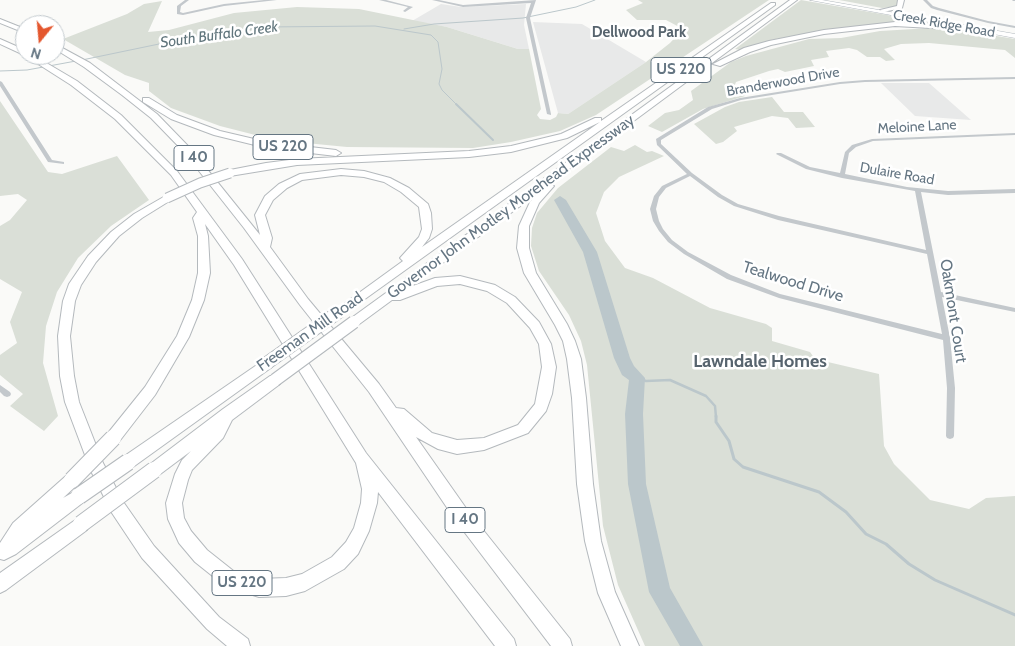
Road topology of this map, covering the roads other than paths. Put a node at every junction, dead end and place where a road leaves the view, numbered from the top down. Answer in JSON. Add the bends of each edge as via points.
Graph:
{"nodes":[{"id":1,"x":186,"y":0,"type":"edge"},
{"id":2,"x":275,"y":0,"type":"edge"},
{"id":3,"x":380,"y":0,"type":"edge"},
{"id":4,"x":434,"y":0,"type":"edge"},
{"id":5,"x":779,"y":0,"type":"edge"},
{"id":6,"x":794,"y":0,"type":"edge"},
{"id":7,"x":815,"y":0,"type":"edge"},
{"id":8,"x":830,"y":0,"type":"edge"},
{"id":9,"x":901,"y":0,"type":"edge"},
{"id":10,"x":908,"y":0,"type":"edge"},
{"id":11,"x":925,"y":0,"type":"edge"},
{"id":12,"x":533,"y":1,"type":"edge"},
{"id":13,"x":405,"y":10,"type":"dead end"},
{"id":14,"x":883,"y":10,"type":"junction"},
{"id":15,"x":902,"y":14,"type":"junction"},
{"id":16,"x":0,"y":21,"type":"edge"},
{"id":17,"x":1015,"y":26,"type":"edge"},
{"id":18,"x":15,"y":28,"type":"edge"},
{"id":19,"x":967,"y":28,"type":"junction"},
{"id":20,"x":1015,"y":35,"type":"edge"},
{"id":21,"x":0,"y":41,"type":"edge"},
{"id":22,"x":15,"y":48,"type":"edge"},
{"id":23,"x":65,"y":52,"type":"edge"},
{"id":24,"x":46,"y":65,"type":"edge"},
{"id":25,"x":696,"y":72,"type":"junction"},
{"id":26,"x":1015,"y":78,"type":"edge"},
{"id":27,"x":0,"y":82,"type":"edge"},
{"id":28,"x":111,"y":82,"type":"junction"},
{"id":29,"x":622,"y":111,"type":"junction"},
{"id":30,"x":549,"y":114,"type":"dead end"},
{"id":31,"x":1015,"y":134,"type":"edge"},
{"id":32,"x":469,"y":154,"type":"junction"},
{"id":33,"x":779,"y":154,"type":"dead end"},
{"id":34,"x":62,"y":163,"type":"dead end"},
{"id":35,"x":690,"y":174,"type":"junction"},
{"id":36,"x":842,"y":176,"type":"junction"},
{"id":37,"x":553,"y":177,"type":"junction"},
{"id":38,"x":1015,"y":190,"type":"edge"},
{"id":39,"x":918,"y":191,"type":"junction"},
{"id":40,"x":203,"y":211,"type":"junction"},
{"id":41,"x":264,"y":248,"type":"junction"},
{"id":42,"x":930,"y":253,"type":"junction"},
{"id":43,"x":402,"y":267,"type":"junction"},
{"id":44,"x":938,"y":294,"type":"junction"},
{"id":45,"x":386,"y":298,"type":"junction"},
{"id":46,"x":1015,"y":310,"type":"edge"},
{"id":47,"x":946,"y":338,"type":"junction"},
{"id":48,"x":0,"y":388,"type":"edge"},
{"id":49,"x":374,"y":388,"type":"junction"},
{"id":50,"x":7,"y":394,"type":"dead end"},
{"id":51,"x":228,"y":414,"type":"junction"},
{"id":52,"x":950,"y":436,"type":"dead end"},
{"id":53,"x":361,"y":458,"type":"junction"},
{"id":54,"x":2,"y":554,"type":"edge"},
{"id":55,"x":0,"y":584,"type":"edge"},
{"id":56,"x":241,"y":646,"type":"edge"},
{"id":57,"x":508,"y":646,"type":"edge"},
{"id":58,"x":563,"y":646,"type":"edge"},
{"id":59,"x":630,"y":646,"type":"edge"}],
"edges":[{"from":1,"to":2,"type":"street","via":[[179,6],[178,13]]},
{"from":3,"to":13,"type":"street","via":[[411,7]]},
{"from":4,"to":12,"type":"street","via":[[463,6]]},
{"from":5,"to":29,"type":"highway","name":"Governor John Motley Morehead Expressway","number":"US 220"},
{"from":6,"to":25,"type":"highway","name":"Governor John Motley Morehead Expressway","number":"US 220"},
{"from":7,"to":15,"type":"main road","name":"Creek Ridge Road"},
{"from":8,"to":14,"type":"main road","name":"Creek Ridge Road"},
{"from":9,"to":14,"type":"highway","via":[[900,7]]},
{"from":10,"to":15,"type":"highway","via":[[908,8]]},
{"from":11,"to":17,"type":"street","via":[[932,7]]},
{"from":12,"to":30,"type":"street","via":[[528,18]]},
{"from":14,"to":15,"type":"main road","name":"Creek Ridge Road"},
{"from":15,"to":19,"type":"main road","name":"Creek Ridge Road"},
{"from":15,"to":20,"type":"main road","name":"Creek Ridge Road"},
{"from":16,"to":18,"type":"highway"},
{"from":19,"to":20,"type":"main road","name":"Creek Ridge Road"},
{"from":19,"to":25,"type":"highway","via":[[895,24],[804,35],[746,50]]},
{"from":21,"to":22,"type":"highway","number":"I 40"},
{"from":23,"to":28,"type":"highway","number":"I 40"},
{"from":24,"to":40,"type":"highway","number":"I 40","via":[[94,98],[143,140]]},
{"from":25,"to":37,"type":"highway","name":"Governor John Motley Morehead Expressway","number":"US 220"},
{"from":26,"to":35,"type":"street","name":"Branderwood Drive","via":[[840,83],[733,101],[710,108],[658,139],[658,144]]},
{"from":27,"to":34,"type":"street","via":[[50,161]]},
{"from":28,"to":32,"type":"highway","number":"US 220","via":[[133,91],[180,120],[267,145],[335,153]]},
{"from":28,"to":41,"type":"highway","number":"I 40","via":[[154,116],[187,150]]},
{"from":29,"to":32,"type":"highway","number":"US 220","via":[[611,113],[564,136],[510,149]]},
{"from":29,"to":43,"type":"highway","name":"Freeman Mill Road"},
{"from":31,"to":36,"type":"street","name":"Meloine Lane","via":[[872,140],[854,146],[847,153]]},
{"from":32,"to":56,"type":"highway","bridge":true,"via":[[297,162],[266,166],[200,183],[138,216],[115,234],[79,277],[69,300],[64,355],[72,402],[96,466],[118,508],[148,552],[213,623]]},
{"from":33,"to":36,"type":"street","name":"Dulaire Road","via":[[808,168]]},
{"from":35,"to":42,"type":"street","name":"Branderwood Drive","via":[[736,205],[778,218]]},
{"from":35,"to":47,"type":"street","name":"Tealwood Drive","via":[[664,187],[656,197],[653,209],[661,230],[686,253],[779,296]]},
{"from":36,"to":39,"type":"street","name":"Dulaire Road"},
{"from":37,"to":45,"type":"highway","name":"Governor John Motley Morehead Expressway","number":"US 220"},
{"from":37,"to":59,"type":"highway","via":[[528,215],[523,248],[530,273],[561,324],[574,359],[593,541],[607,593]]},
{"from":38,"to":39,"type":"street","name":"Dulaire Road"},
{"from":39,"to":42,"type":"street","name":"Oakmont Court"},
{"from":40,"to":53,"type":"highway","number":"I 40"},
{"from":40,"to":54,"type":"highway","bridge":true,"via":[[198,218],[204,273],[182,337],[150,391],[113,438],[19,529]]},
{"from":41,"to":43,"type":"highway","via":[[267,238],[260,215],[269,198],[283,186],[309,175],[364,174],[397,185],[419,201],[426,213],[424,238],[406,257]]},
{"from":41,"to":49,"type":"highway","number":"I 40"},
{"from":42,"to":44,"type":"street","name":"Oakmont Court"},
{"from":43,"to":54,"type":"highway","name":"Freeman Mill Road","bridge":true},
{"from":44,"to":46,"type":"street"},
{"from":44,"to":47,"type":"street","name":"Oakmont Court"},
{"from":45,"to":49,"type":"highway","via":[[450,280],[491,288],[511,300],[535,324],[545,344],[548,367],[541,407],[523,429],[499,440],[470,447],[443,444],[427,437]]},
{"from":45,"to":51,"type":"highway","name":"Governor John Motley Morehead Expressway","number":"US 220","bridge":true},
{"from":47,"to":52,"type":"street","name":"Oakmont Court","via":[[951,388]]},
{"from":48,"to":50,"type":"street"},
{"from":49,"to":58,"type":"highway","number":"I 40","via":[[462,516]]},
{"from":51,"to":53,"type":"highway","number":"US 220","via":[[218,434],[187,465],[174,503],[176,519],[185,537],[201,556],[231,580],[259,588],[286,587],[305,582],[338,563],[352,548],[361,531],[369,504],[370,489]]},
{"from":51,"to":55,"type":"highway","bridge":true},
{"from":53,"to":57,"type":"highway","number":"I 40"}]}
